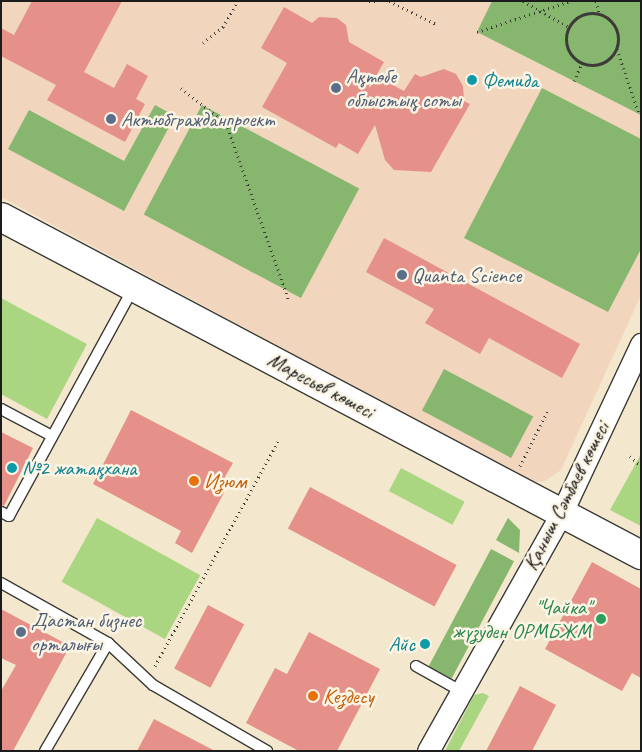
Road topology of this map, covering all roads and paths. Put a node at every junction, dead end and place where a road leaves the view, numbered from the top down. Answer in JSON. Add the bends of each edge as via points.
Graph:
{"nodes":[{"id":1,"x":238,"y":1,"type":"edge"},
{"id":2,"x":369,"y":1,"type":"edge"},
{"id":3,"x":377,"y":1,"type":"edge"},
{"id":4,"x":389,"y":1,"type":"edge"},
{"id":5,"x":523,"y":1,"type":"edge"},
{"id":6,"x":570,"y":1,"type":"edge"},
{"id":7,"x":596,"y":1,"type":"edge"},
{"id":8,"x":540,"y":11,"type":"junction"},
{"id":9,"x":599,"y":13,"type":"junction"},
{"id":10,"x":436,"y":24,"type":"dead end"},
{"id":11,"x":569,"y":27,"type":"junction"},
{"id":12,"x":477,"y":32,"type":"dead end"},
{"id":13,"x":203,"y":43,"type":"dead end"},
{"id":14,"x":617,"y":48,"type":"junction"},
{"id":15,"x":582,"y":62,"type":"junction"},
{"id":16,"x":574,"y":81,"type":"dead end"},
{"id":17,"x":181,"y":88,"type":"dead end"},
{"id":18,"x":639,"y":114,"type":"dead end"},
{"id":19,"x":1,"y":217,"type":"edge"},
{"id":20,"x":135,"y":287,"type":"junction"},
{"id":21,"x":289,"y":301,"type":"dead end"},
{"id":22,"x":641,"y":344,"type":"edge"},
{"id":23,"x":1,"y":409,"type":"edge"},
{"id":24,"x":548,"y":410,"type":"dead end"},
{"id":25,"x":52,"y":436,"type":"junction"},
{"id":26,"x":278,"y":441,"type":"dead end"},
{"id":27,"x":630,"y":456,"type":"dead end"},
{"id":28,"x":641,"y":466,"type":"edge"},
{"id":29,"x":518,"y":469,"type":"dead end"},
{"id":30,"x":1,"y":512,"type":"edge"},
{"id":31,"x":562,"y":512,"type":"junction"},
{"id":32,"x":641,"y":555,"type":"edge"},
{"id":33,"x":1,"y":583,"type":"edge"},
{"id":34,"x":108,"y":643,"type":"junction"},
{"id":35,"x":416,"y":666,"type":"dead end"},
{"id":36,"x":147,"y":680,"type":"junction"},
{"id":37,"x":461,"y":691,"type":"junction"},
{"id":38,"x":44,"y":751,"type":"edge"},
{"id":39,"x":267,"y":751,"type":"edge"},
{"id":40,"x":428,"y":751,"type":"edge"}],
"edges":[{"from":1,"to":13,"type":"path","via":[[224,27]]},
{"from":2,"to":3,"type":"path"},
{"from":4,"to":10,"type":"path"},
{"from":5,"to":8,"type":"path"},
{"from":6,"to":8,"type":"path"},
{"from":7,"to":9,"type":"path"},
{"from":8,"to":11,"type":"path"},
{"from":8,"to":12,"type":"path"},
{"from":9,"to":11,"type":"path","via":[[581,15]]},
{"from":9,"to":14,"type":"path","via":[[613,23]]},
{"from":11,"to":15,"type":"path","via":[[567,44]]},
{"from":14,"to":15,"type":"path","via":[[606,61]]},
{"from":14,"to":18,"type":"path"},
{"from":15,"to":16,"type":"path"},
{"from":17,"to":21,"type":"path","via":[[226,123]]},
{"from":19,"to":20,"type":"street","name":"Маресьев көшесі"},
{"from":20,"to":25,"type":"lane"},
{"from":20,"to":31,"type":"street","name":"Маресьев көшесі"},
{"from":22,"to":31,"type":"street","name":"Қаныш Сәтбаев көшесі"},
{"from":23,"to":25,"type":"lane"},
{"from":24,"to":29,"type":"path"},
{"from":25,"to":30,"type":"lane","via":[[9,516]]},
{"from":26,"to":36,"type":"path"},
{"from":27,"to":28,"type":"path"},
{"from":31,"to":32,"type":"street","name":"Маресьев көшесі"},
{"from":31,"to":37,"type":"street","name":"Қаныш Сәтбаев көшесі"},
{"from":33,"to":34,"type":"lane"},
{"from":34,"to":36,"type":"lane"},
{"from":34,"to":38,"type":"lane"},
{"from":35,"to":37,"type":"lane"},
{"from":36,"to":39,"type":"lane"},
{"from":37,"to":40,"type":"street","name":"Қаныш Сәтбаев көшесі"}]}
